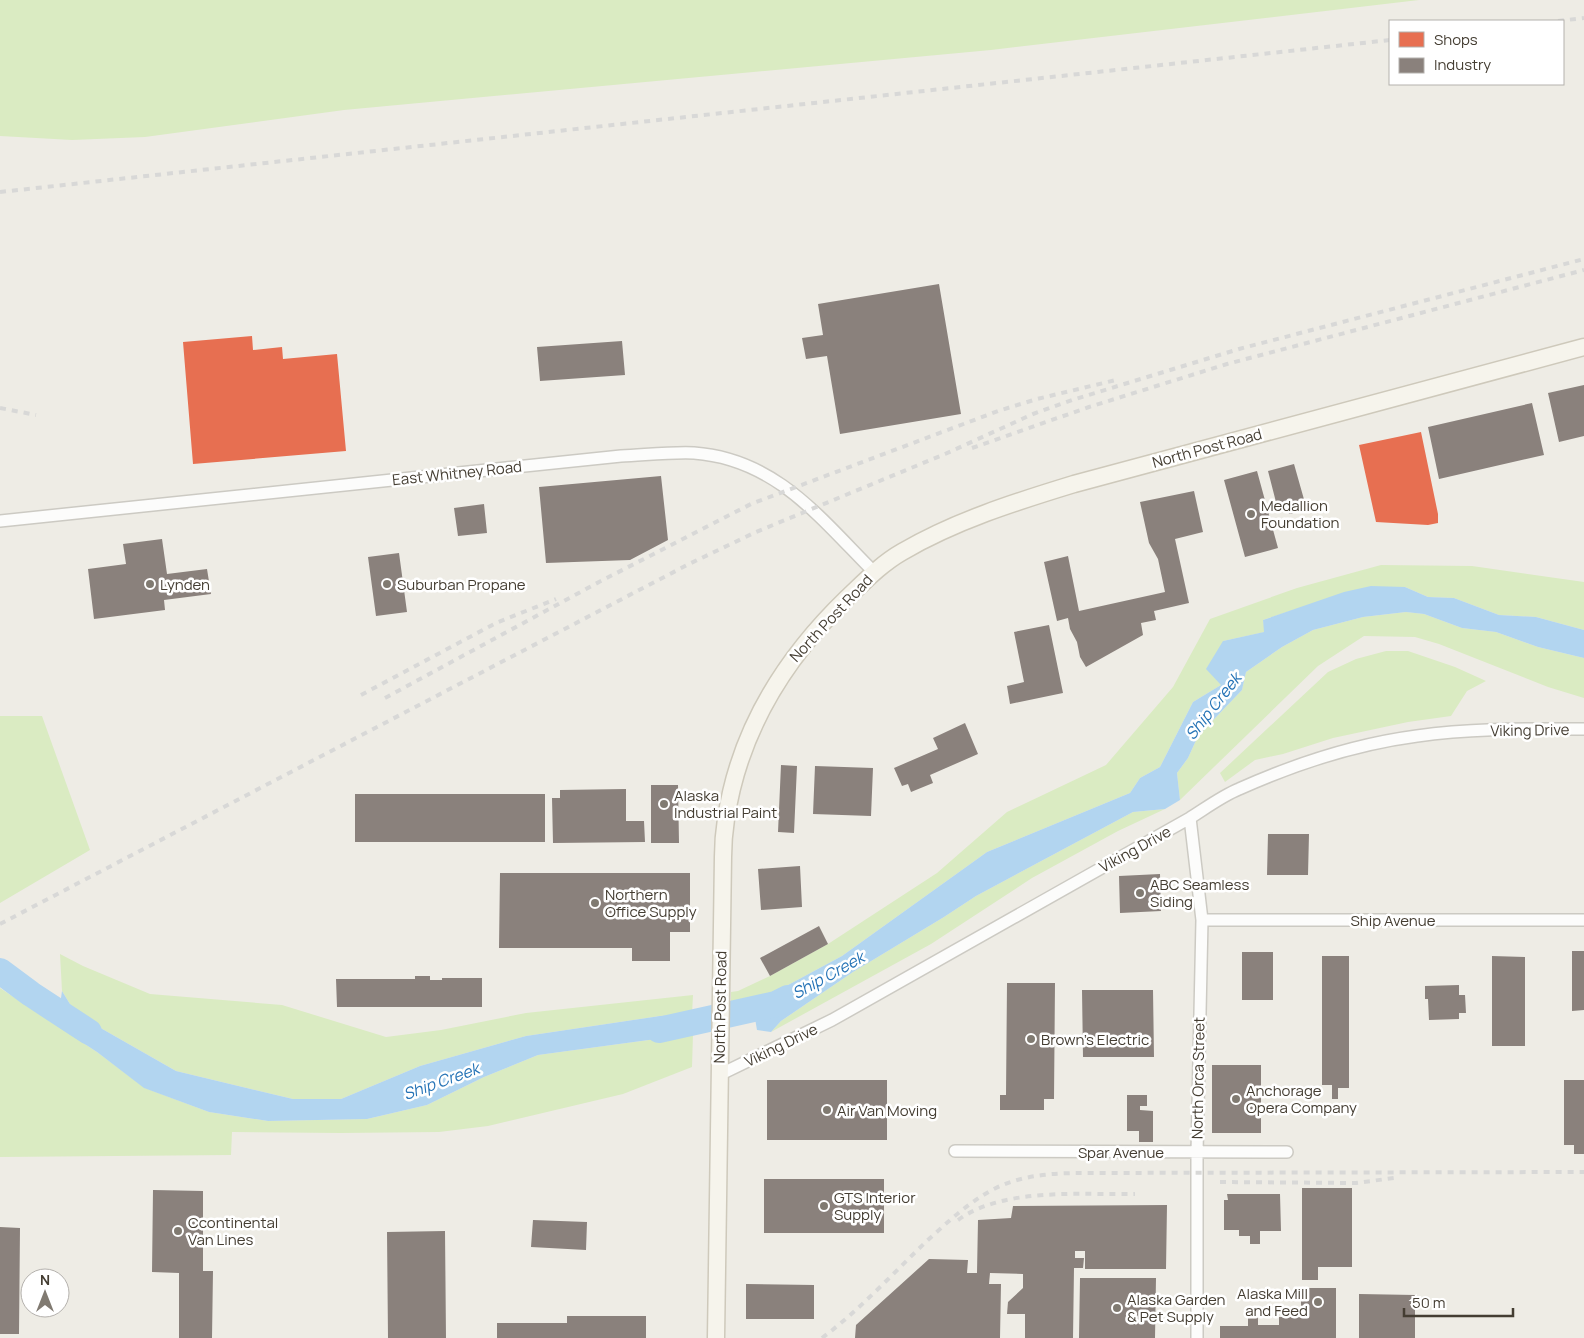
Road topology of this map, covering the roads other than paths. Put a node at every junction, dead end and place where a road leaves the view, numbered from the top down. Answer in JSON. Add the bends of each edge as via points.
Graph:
{"nodes":[{"id":1,"x":1584,"y":347,"type":"edge"},
{"id":2,"x":0,"y":521,"type":"edge"},
{"id":3,"x":874,"y":572,"type":"junction"},
{"id":4,"x":1584,"y":729,"type":"edge"},
{"id":5,"x":1190,"y":818,"type":"junction"},
{"id":6,"x":1202,"y":920,"type":"junction"},
{"id":7,"x":1584,"y":920,"type":"edge"},
{"id":8,"x":719,"y":1075,"type":"junction"},
{"id":9,"x":955,"y":1151,"type":"dead end"},
{"id":10,"x":1286,"y":1152,"type":"dead end"},
{"id":11,"x":1196,"y":1153,"type":"junction"},
{"id":12,"x":716,"y":1338,"type":"edge"},
{"id":13,"x":1197,"y":1338,"type":"edge"}],
"edges":[{"from":1,"to":3,"type":"street","name":"North Post Road","via":[[1017,502],[937,533]]},
{"from":2,"to":3,"type":"street","name":"East Whitney Road","via":[[621,456],[693,453],[749,466],[788,488]]},
{"from":3,"to":8,"type":"street","name":"North Post Road","via":[[814,632],[786,667],[768,698],[736,772],[725,820],[722,857]]},
{"from":4,"to":5,"type":"street","name":"Viking Drive","via":[[1468,731],[1358,747],[1238,790]]},
{"from":5,"to":6,"type":"street","name":"North Orca Street"},
{"from":5,"to":8,"type":"street","name":"Viking Drive","via":[[832,1020]]},
{"from":6,"to":7,"type":"street","name":"Ship Avenue"},
{"from":6,"to":11,"type":"street","name":"North Orca Street"},
{"from":8,"to":12,"type":"street","name":"North Post Road"},
{"from":9,"to":11,"type":"street","name":"Spar Avenue"},
{"from":10,"to":11,"type":"street","name":"Spar Avenue"},
{"from":11,"to":13,"type":"street","name":"North Orca Street"}]}
